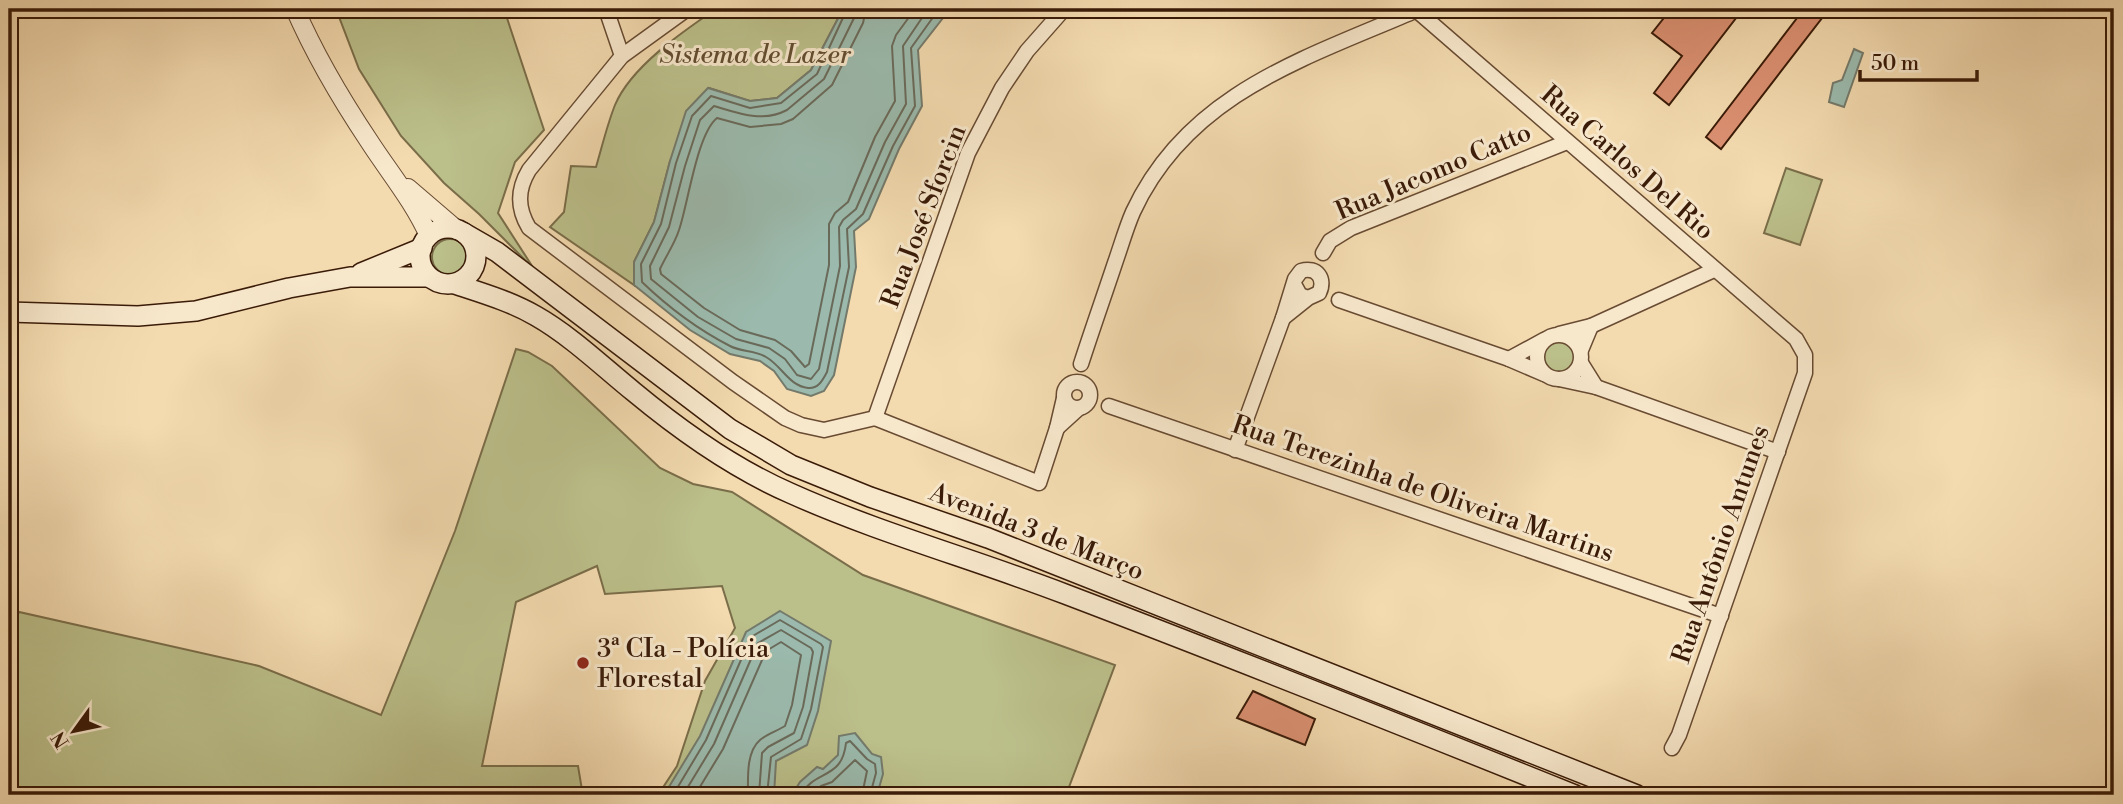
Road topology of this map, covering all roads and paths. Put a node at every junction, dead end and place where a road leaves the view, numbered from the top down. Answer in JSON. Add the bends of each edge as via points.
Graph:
{"nodes":[{"id":1,"x":295,"y":9,"type":"edge"},
{"id":2,"x":606,"y":9,"type":"edge"},
{"id":3,"x":687,"y":9,"type":"edge"},
{"id":4,"x":1064,"y":9,"type":"edge"},
{"id":5,"x":1416,"y":9,"type":"edge"},
{"id":6,"x":622,"y":56,"type":"junction"},
{"id":7,"x":1567,"y":142,"type":"junction"},
{"id":8,"x":383,"y":163,"type":"junction"},
{"id":9,"x":461,"y":232,"type":"junction"},
{"id":10,"x":425,"y":242,"type":"junction"},
{"id":11,"x":1322,"y":253,"type":"junction"},
{"id":12,"x":1714,"y":270,"type":"junction"},
{"id":13,"x":429,"y":277,"type":"junction"},
{"id":14,"x":1298,"y":277,"type":"junction"},
{"id":15,"x":350,"y":278,"type":"junction"},
{"id":16,"x":1322,"y":282,"type":"junction"},
{"id":17,"x":455,"y":284,"type":"junction"},
{"id":18,"x":1310,"y":298,"type":"junction"},
{"id":19,"x":1339,"y":300,"type":"junction"},
{"id":20,"x":9,"y":312,"type":"edge"},
{"id":21,"x":1283,"y":318,"type":"junction"},
{"id":22,"x":1591,"y":326,"type":"junction"},
{"id":23,"x":1552,"y":337,"type":"junction"},
{"id":24,"x":1805,"y":355,"type":"joint"},
{"id":25,"x":1581,"y":357,"type":"junction"},
{"id":26,"x":1509,"y":359,"type":"junction"},
{"id":27,"x":1080,"y":363,"type":"junction"},
{"id":28,"x":1552,"y":377,"type":"junction"},
{"id":29,"x":1596,"y":387,"type":"junction"},
{"id":30,"x":1089,"y":388,"type":"junction"},
{"id":31,"x":1067,"y":391,"type":"junction"},
{"id":32,"x":1109,"y":406,"type":"junction"},
{"id":33,"x":1081,"y":408,"type":"junction"},
{"id":34,"x":875,"y":418,"type":"junction"},
{"id":35,"x":1057,"y":428,"type":"junction"},
{"id":36,"x":1235,"y":450,"type":"junction"},
{"id":37,"x":1779,"y":452,"type":"junction"},
{"id":38,"x":1721,"y":616,"type":"junction"},
{"id":39,"x":1672,"y":748,"type":"dead end"},
{"id":40,"x":1575,"y":795,"type":"edge"},
{"id":41,"x":1637,"y":795,"type":"edge"}],
"edges":[{"from":1,"to":8,"type":"street","via":[[311,46]]},
{"from":2,"to":6,"type":"street"},
{"from":3,"to":6,"type":"street"},
{"from":4,"to":34,"type":"street","name":"Rua José Sforcin","via":[[1002,88],[968,153]]},
{"from":5,"to":7,"type":"street","name":"Rua Carlos Del Rio"},
{"from":5,"to":27,"type":"street","via":[[1280,69],[1214,109],[1187,134],[1161,165],[1133,213]]},
{"from":6,"to":34,"type":"street","via":[[524,178],[519,205],[529,228],[785,418],[824,430]]},
{"from":7,"to":11,"type":"street","name":"Rua Jacomo Catto","via":[[1351,228]]},
{"from":7,"to":12,"type":"street","name":"Rua Carlos Del Rio"},
{"from":8,"to":9,"type":"street"},
{"from":8,"to":10,"type":"street","via":[[419,215]]},
{"from":9,"to":10,"type":"main road","via":[[442,229]]},
{"from":9,"to":17,"type":"main road","via":[[474,245],[475,263],[468,276]]},
{"from":9,"to":41,"type":"main road","name":"Avenida 3 de Março","via":[[496,252],[730,429],[791,465],[988,538]]},
{"from":10,"to":13,"type":"main road","via":[[421,264]]},
{"from":10,"to":15,"type":"main road"},
{"from":11,"to":14,"type":"street","name":"Rua Jacomo Catto"},
{"from":11,"to":16,"type":"street","name":"Rua Jacomo Catto"},
{"from":12,"to":22,"type":"street"},
{"from":12,"to":24,"type":"street","name":"Rua Carlos Del Rio","via":[[1796,339]]},
{"from":13,"to":15,"type":"main road"},
{"from":13,"to":17,"type":"main road"},
{"from":14,"to":16,"type":"street","via":[[1316,271]]},
{"from":14,"to":18,"type":"street","via":[[1300,295]]},
{"from":14,"to":21,"type":"street"},
{"from":15,"to":20,"type":"main road","via":[[196,311],[138,317]]},
{"from":16,"to":18,"type":"street","via":[[1319,293]]},
{"from":16,"to":19,"type":"street"},
{"from":17,"to":40,"type":"main road","name":"Avenida 3 de Março","via":[[514,304],[547,323],[704,444],[790,494],[1076,598]]},
{"from":18,"to":19,"type":"street"},
{"from":18,"to":21,"type":"street"},
{"from":19,"to":26,"type":"street"},
{"from":21,"to":36,"type":"street"},
{"from":22,"to":23,"type":"street"},
{"from":22,"to":25,"type":"street"},
{"from":23,"to":25,"type":"street","via":[[1572,338]]},
{"from":23,"to":26,"type":"street"},
{"from":23,"to":28,"type":"street","via":[[1537,358],[1538,365]]},
{"from":24,"to":37,"type":"street","name":"Rua Antônio Antunes","via":[[1805,373]]},
{"from":25,"to":28,"type":"street","via":[[1569,377]]},
{"from":25,"to":29,"type":"street"},
{"from":26,"to":28,"type":"street"},
{"from":27,"to":30,"type":"street"},
{"from":27,"to":31,"type":"street"},
{"from":28,"to":29,"type":"street"},
{"from":29,"to":37,"type":"street"},
{"from":30,"to":31,"type":"street","via":[[1081,382]]},
{"from":30,"to":32,"type":"street","name":"Rua Terezinha de Oliveira Martins"},
{"from":30,"to":33,"type":"street","via":[[1090,398]]},
{"from":31,"to":33,"type":"street","via":[[1070,406]]},
{"from":31,"to":35,"type":"street"},
{"from":32,"to":33,"type":"street","name":"Rua Terezinha de Oliveira Martins"},
{"from":32,"to":36,"type":"street","name":"Rua Terezinha de Oliveira Martins"},
{"from":33,"to":35,"type":"street"},
{"from":34,"to":35,"type":"street","via":[[1039,483]]},
{"from":36,"to":38,"type":"street","name":"Rua Terezinha de Oliveira Martins"},
{"from":37,"to":38,"type":"street","name":"Rua Antônio Antunes"},
{"from":38,"to":39,"type":"street","name":"Rua Antônio Antunes"}]}
